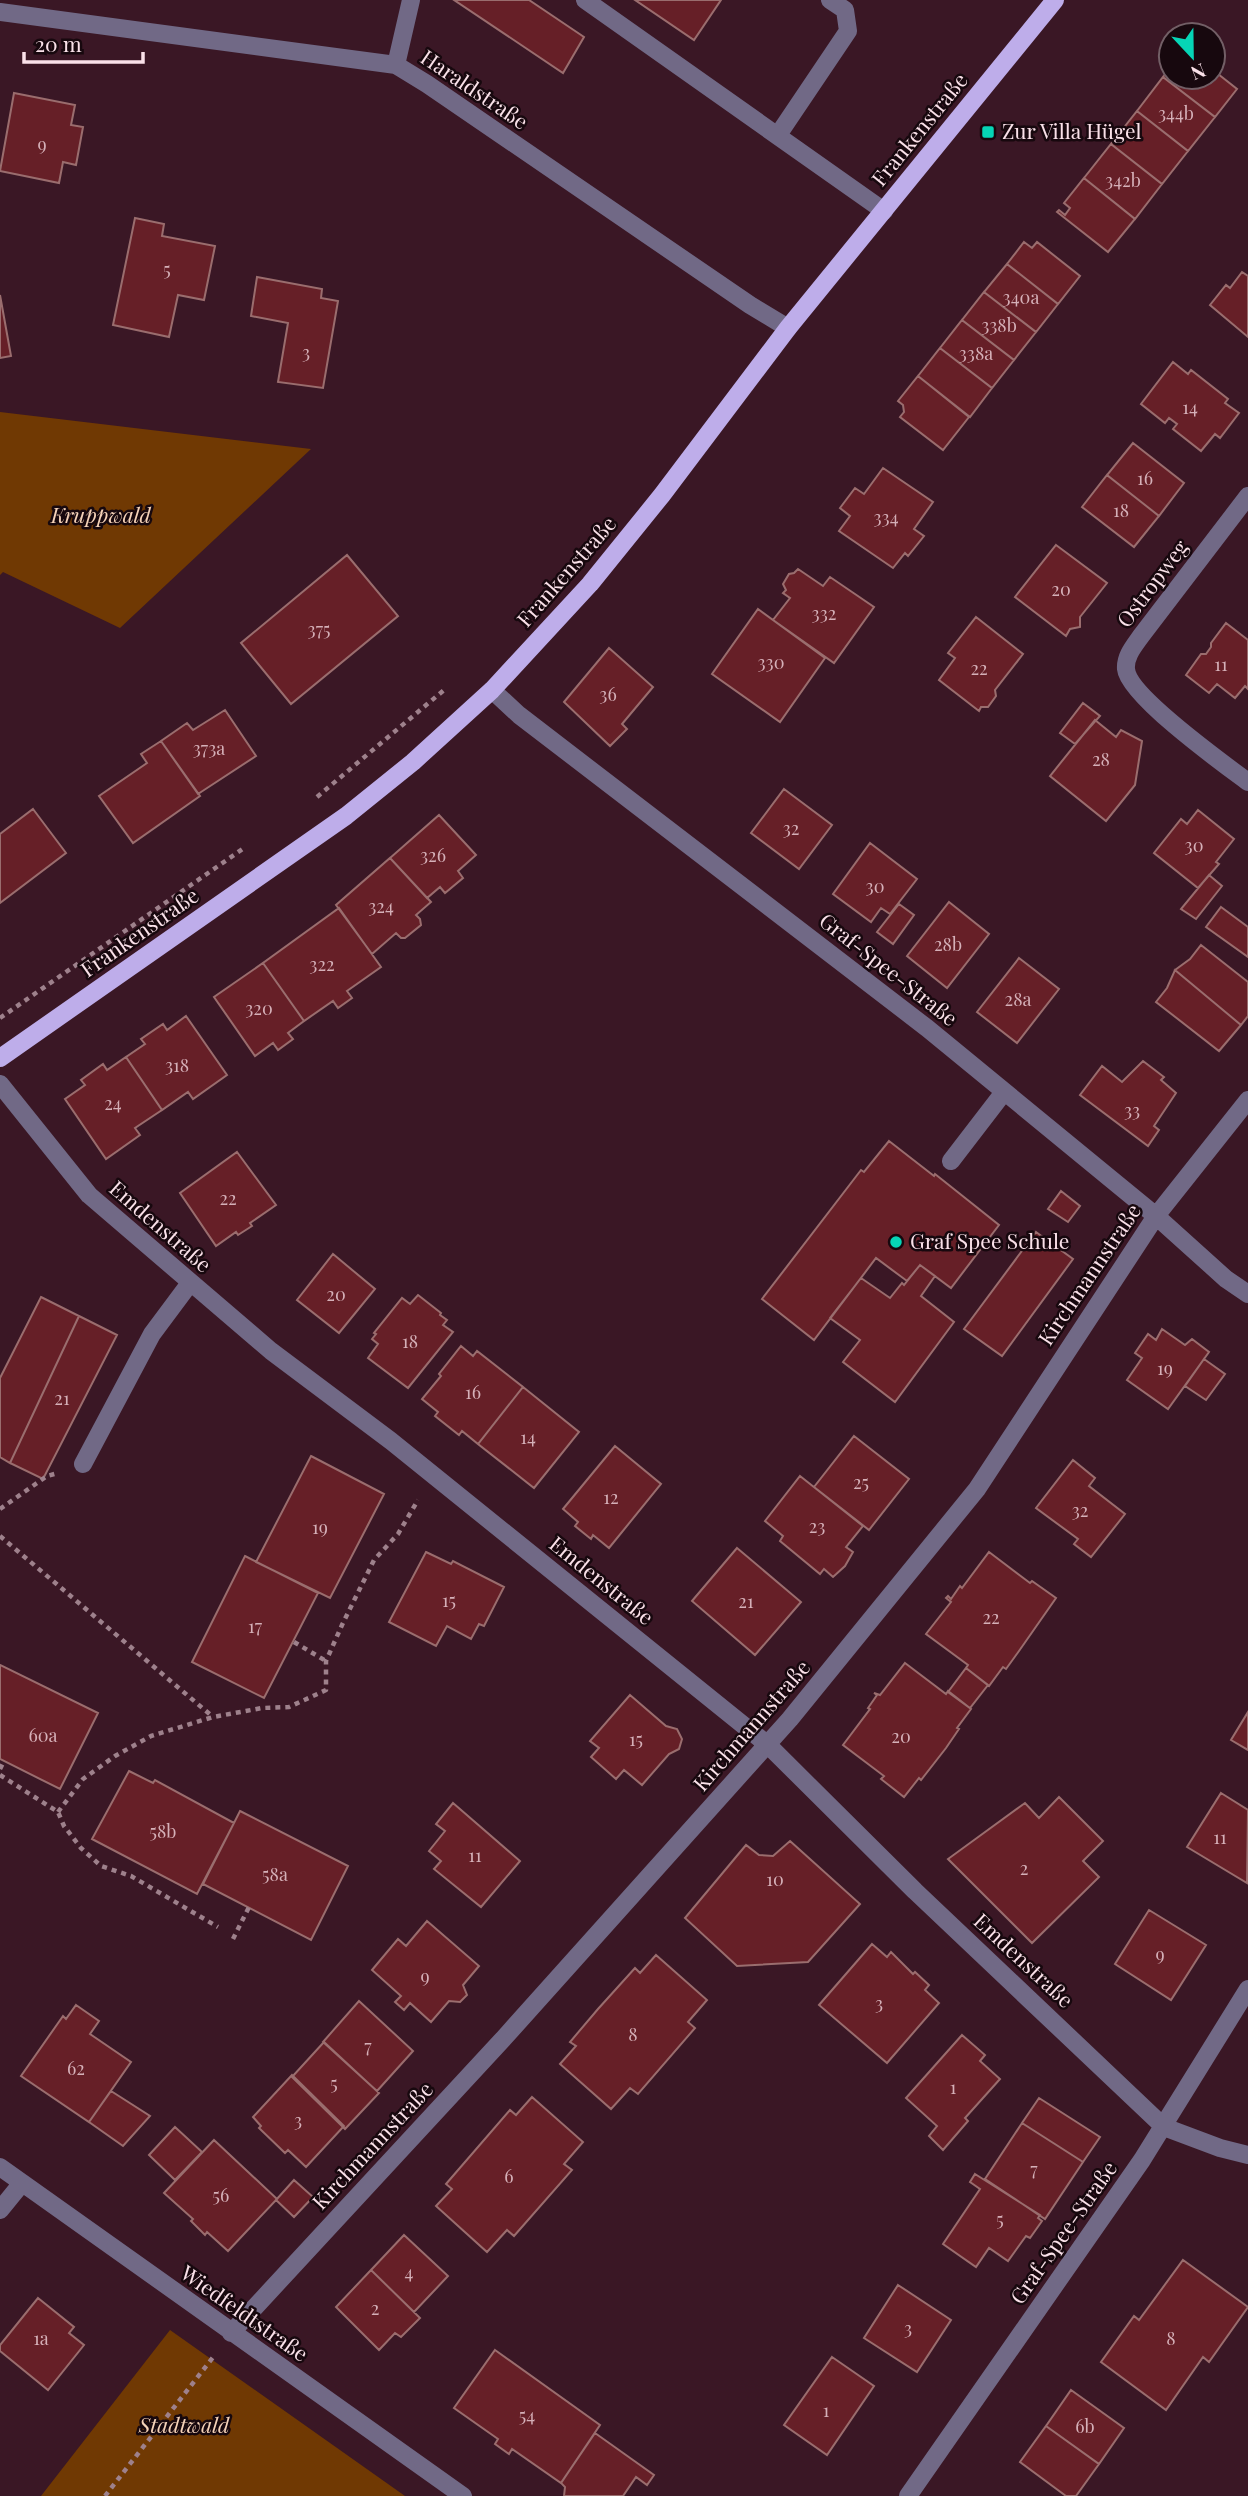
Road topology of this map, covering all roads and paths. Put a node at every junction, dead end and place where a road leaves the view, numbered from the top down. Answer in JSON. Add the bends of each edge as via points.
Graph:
{"nodes":[{"id":1,"x":411,"y":0,"type":"edge"},
{"id":2,"x":585,"y":0,"type":"edge"},
{"id":3,"x":830,"y":0,"type":"edge"},
{"id":4,"x":1055,"y":0,"type":"edge"},
{"id":5,"x":4,"y":8,"type":"edge"},
{"id":6,"x":396,"y":65,"type":"junction"},
{"id":7,"x":778,"y":135,"type":"junction"},
{"id":8,"x":884,"y":211,"type":"junction"},
{"id":9,"x":788,"y":328,"type":"junction"},
{"id":10,"x":1248,"y":496,"type":"edge"},
{"id":11,"x":451,"y":684,"type":"dead end"},
{"id":12,"x":492,"y":690,"type":"junction"},
{"id":13,"x":1248,"y":782,"type":"edge"},
{"id":14,"x":306,"y":805,"type":"dead end"},
{"id":15,"x":249,"y":844,"type":"dead end"},
{"id":16,"x":0,"y":1018,"type":"edge"},
{"id":17,"x":0,"y":1058,"type":"edge"},
{"id":18,"x":0,"y":1084,"type":"edge"},
{"id":19,"x":1004,"y":1092,"type":"junction"},
{"id":20,"x":1248,"y":1100,"type":"edge"},
{"id":21,"x":951,"y":1161,"type":"dead end"},
{"id":22,"x":1156,"y":1216,"type":"junction"},
{"id":23,"x":190,"y":1283,"type":"junction"},
{"id":24,"x":1248,"y":1294,"type":"edge"},
{"id":25,"x":83,"y":1464,"type":"joint"},
{"id":26,"x":434,"y":1477,"type":"junction"},
{"id":27,"x":0,"y":1509,"type":"edge"},
{"id":28,"x":0,"y":1536,"type":"edge"},
{"id":29,"x":294,"y":1642,"type":"dead end"},
{"id":30,"x":326,"y":1661,"type":"junction"},
{"id":31,"x":213,"y":1717,"type":"junction"},
{"id":32,"x":768,"y":1745,"type":"junction"},
{"id":33,"x":4,"y":1761,"type":"dead end"},
{"id":34,"x":0,"y":1769,"type":"edge"},
{"id":35,"x":0,"y":1775,"type":"edge"},
{"id":36,"x":58,"y":1812,"type":"junction"},
{"id":37,"x":249,"y":1907,"type":"dead end"},
{"id":38,"x":218,"y":1927,"type":"dead end"},
{"id":39,"x":233,"y":1939,"type":"dead end"},
{"id":40,"x":1248,"y":1989,"type":"edge"},
{"id":41,"x":1164,"y":2127,"type":"junction"},
{"id":42,"x":1248,"y":2155,"type":"edge"},
{"id":43,"x":0,"y":2167,"type":"edge"},
{"id":44,"x":23,"y":2183,"type":"junction"},
{"id":45,"x":0,"y":2210,"type":"edge"},
{"id":46,"x":232,"y":2333,"type":"junction"},
{"id":47,"x":105,"y":2496,"type":"edge"},
{"id":48,"x":463,"y":2496,"type":"edge"},
{"id":49,"x":908,"y":2496,"type":"edge"}],
"edges":[{"from":1,"to":6,"type":"street"},
{"from":2,"to":7,"type":"street"},
{"from":3,"to":7,"type":"street","via":[[845,10],[848,31]]},
{"from":4,"to":8,"type":"main road","name":"Frankenstraße"},
{"from":5,"to":6,"type":"street","name":"Haraldstraße"},
{"from":6,"to":9,"type":"street","name":"Haraldstraße"},
{"from":7,"to":8,"type":"street"},
{"from":8,"to":9,"type":"main road","name":"Frankenstraße"},
{"from":9,"to":12,"type":"main road","name":"Frankenstraße","via":[[590,584]]},
{"from":10,"to":13,"type":"street","name":"Ostropweg","via":[[1135,646],[1126,670],[1148,701]]},
{"from":11,"to":14,"type":"path"},
{"from":12,"to":17,"type":"main road","name":"Frankenstraße","via":[[346,816]]},
{"from":12,"to":19,"type":"street","name":"Graf-Spee-Straße"},
{"from":15,"to":16,"type":"path"},
{"from":18,"to":23,"type":"street","name":"Emdenstraße","via":[[89,1195]]},
{"from":19,"to":21,"type":"street"},
{"from":19,"to":22,"type":"street","name":"Graf-Spee-Straße"},
{"from":20,"to":22,"type":"street","name":"Kirchmannstraße"},
{"from":22,"to":24,"type":"street","name":"Graf-Spee-Straße"},
{"from":22,"to":32,"type":"street","name":"Kirchmannstraße","via":[[977,1489]]},
{"from":23,"to":25,"type":"street","via":[[152,1334]]},
{"from":23,"to":26,"type":"street","name":"Emdenstraße"},
{"from":25,"to":27,"type":"path","via":[[47,1476]]},
{"from":26,"to":30,"type":"path","via":[[398,1534],[374,1560]]},
{"from":26,"to":32,"type":"street","name":"Emdenstraße"},
{"from":28,"to":31,"type":"path"},
{"from":29,"to":30,"type":"path"},
{"from":30,"to":31,"type":"path","via":[[326,1690],[307,1700],[289,1707]]},
{"from":31,"to":36,"type":"path","via":[[150,1736],[115,1756],[83,1779]]},
{"from":32,"to":41,"type":"street","name":"Emdenstraße"},
{"from":32,"to":46,"type":"street","name":"Kirchmannstraße"},
{"from":33,"to":34,"type":"path"},
{"from":35,"to":36,"type":"path"},
{"from":36,"to":38,"type":"path","via":[[81,1848],[101,1866],[131,1876]]},
{"from":37,"to":39,"type":"path"},
{"from":40,"to":41,"type":"street","name":"Graf-Spee-Straße"},
{"from":41,"to":42,"type":"street"},
{"from":41,"to":49,"type":"street","name":"Graf-Spee-Straße"},
{"from":43,"to":44,"type":"street","name":"Wiedfeldtstraße"},
{"from":44,"to":45,"type":"street"},
{"from":44,"to":46,"type":"street","name":"Wiedfeldtstraße"},
{"from":46,"to":47,"type":"path"},
{"from":46,"to":48,"type":"street","name":"Wiedfeldtstraße"}]}
